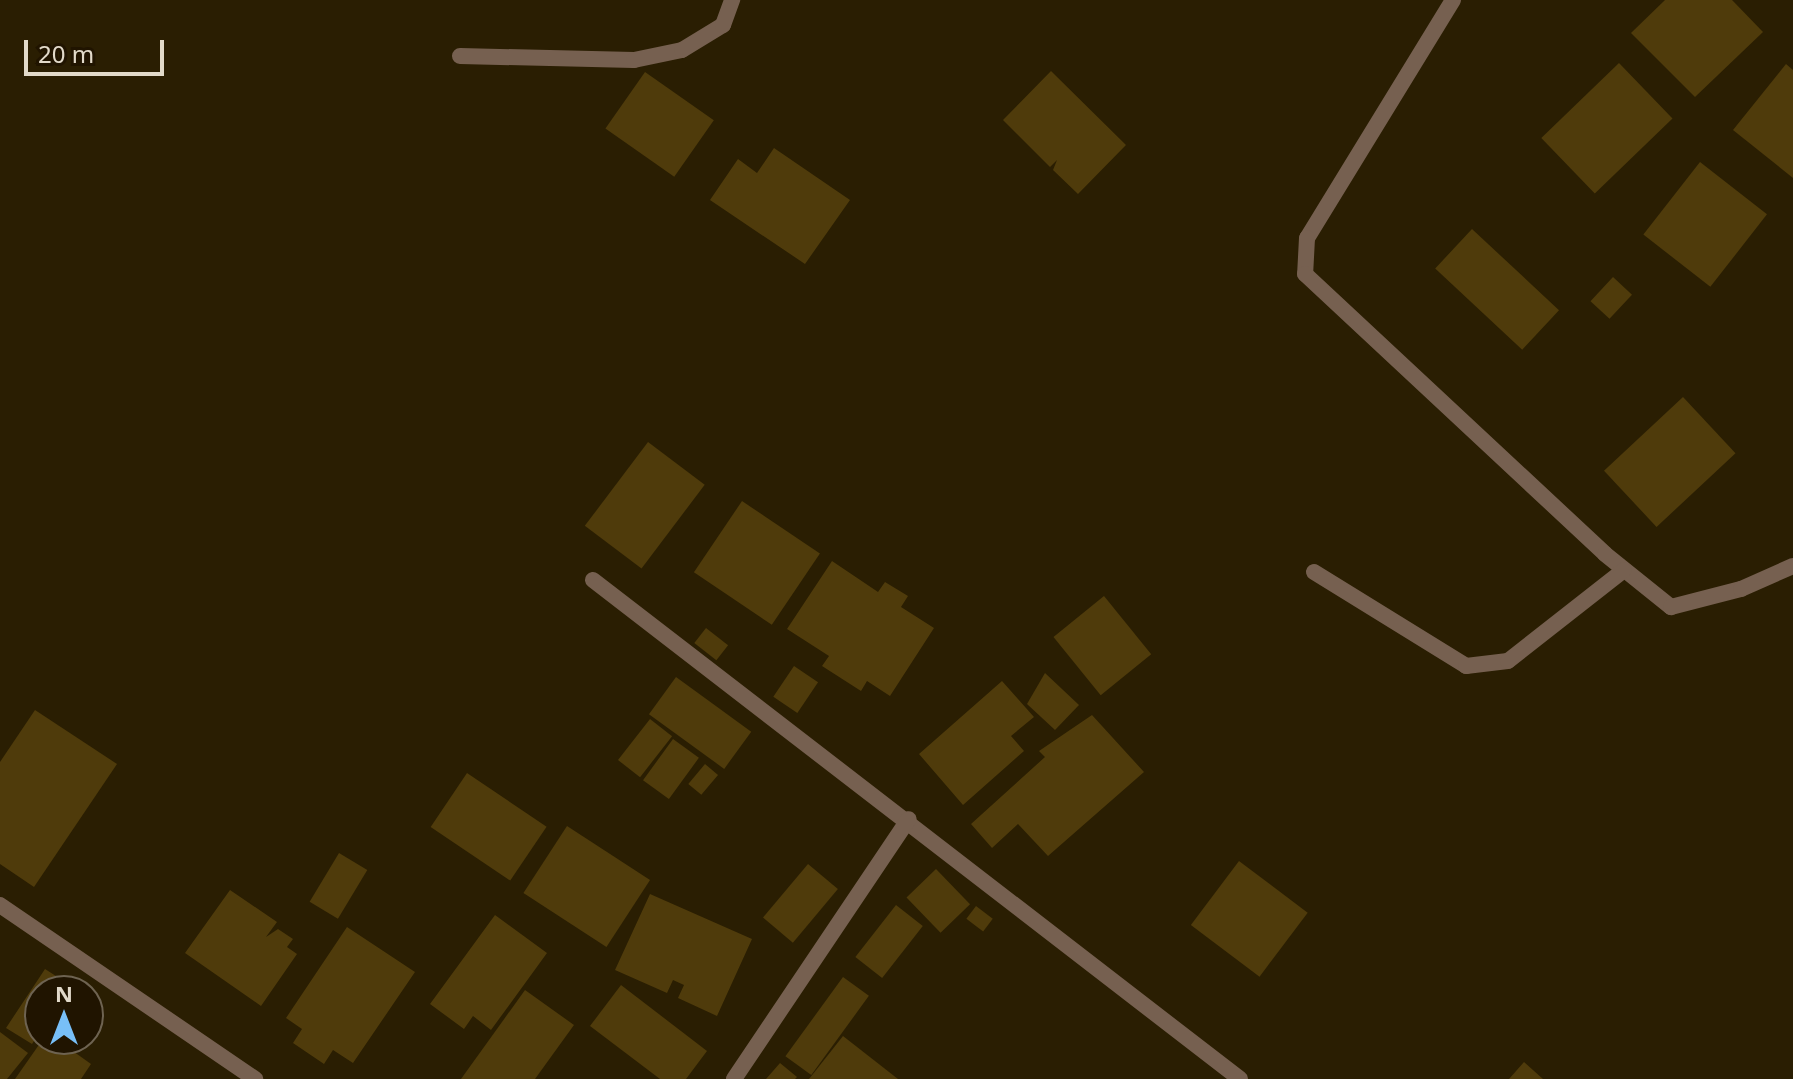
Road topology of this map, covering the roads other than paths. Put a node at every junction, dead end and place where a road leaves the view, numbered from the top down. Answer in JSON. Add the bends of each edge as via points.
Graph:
{"nodes":[{"id":1,"x":732,"y":0,"type":"edge"},
{"id":2,"x":1453,"y":0,"type":"edge"},
{"id":3,"x":460,"y":56,"type":"dead end"},
{"id":4,"x":1793,"y":566,"type":"edge"},
{"id":5,"x":1624,"y":570,"type":"junction"},
{"id":6,"x":1314,"y":572,"type":"dead end"},
{"id":7,"x":593,"y":580,"type":"dead end"},
{"id":8,"x":909,"y":819,"type":"junction"},
{"id":9,"x":0,"y":905,"type":"edge"},
{"id":10,"x":255,"y":1079,"type":"edge"},
{"id":11,"x":734,"y":1079,"type":"edge"},
{"id":12,"x":1240,"y":1079,"type":"edge"}],
"edges":[{"from":1,"to":3,"type":"street","via":[[723,25],[682,50],[634,60]]},
{"from":2,"to":5,"type":"street","via":[[1307,238],[1305,274]]},
{"from":4,"to":5,"type":"street","via":[[1741,589],[1671,607]]},
{"from":5,"to":6,"type":"street","via":[[1520,654],[1466,666]]},
{"from":7,"to":8,"type":"street"},
{"from":8,"to":11,"type":"street"},
{"from":8,"to":12,"type":"street"},
{"from":9,"to":10,"type":"street"}]}
